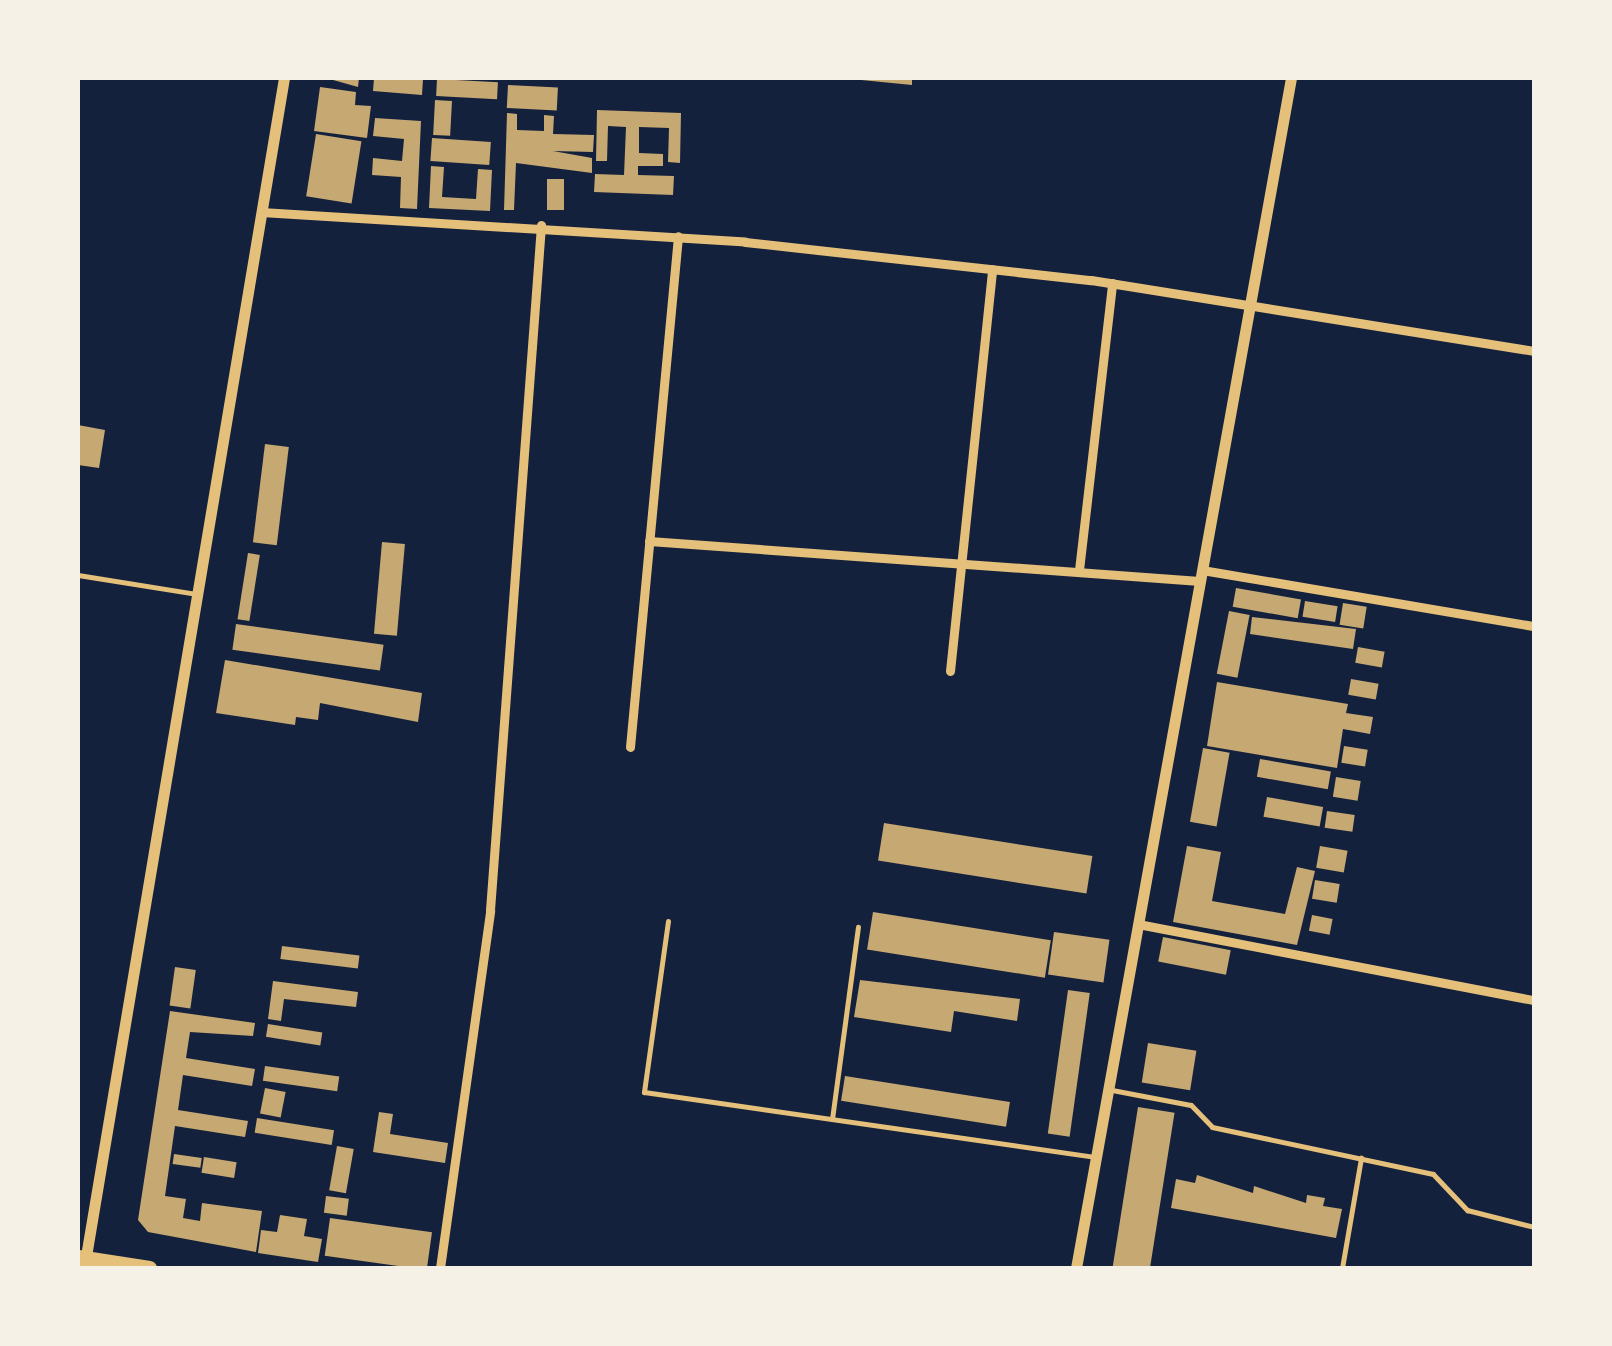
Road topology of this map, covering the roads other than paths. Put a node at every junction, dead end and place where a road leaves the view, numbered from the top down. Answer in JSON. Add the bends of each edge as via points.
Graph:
{"nodes":[{"id":1,"x":284,"y":78,"type":"edge"},
{"id":2,"x":1291,"y":78,"type":"edge"},
{"id":3,"x":261,"y":212,"type":"junction"},
{"id":4,"x":541,"y":225,"type":"junction"},
{"id":5,"x":678,"y":236,"type":"junction"},
{"id":6,"x":992,"y":270,"type":"junction"},
{"id":7,"x":1112,"y":284,"type":"junction"},
{"id":8,"x":1250,"y":304,"type":"junction"},
{"id":9,"x":1534,"y":351,"type":"edge"},
{"id":10,"x":649,"y":540,"type":"junction"},
{"id":11,"x":963,"y":562,"type":"junction"},
{"id":12,"x":1079,"y":570,"type":"junction"},
{"id":13,"x":78,"y":575,"type":"edge"},
{"id":14,"x":1201,"y":576,"type":"junction"},
{"id":15,"x":197,"y":594,"type":"junction"},
{"id":16,"x":1534,"y":626,"type":"edge"},
{"id":17,"x":950,"y":670,"type":"dead end"},
{"id":18,"x":630,"y":746,"type":"dead end"},
{"id":19,"x":668,"y":921,"type":"dead end"},
{"id":20,"x":1138,"y":924,"type":"junction"},
{"id":21,"x":858,"y":927,"type":"dead end"},
{"id":22,"x":1534,"y":1000,"type":"edge"},
{"id":23,"x":1108,"y":1090,"type":"junction"},
{"id":24,"x":832,"y":1119,"type":"junction"},
{"id":25,"x":1096,"y":1158,"type":"junction"},
{"id":26,"x":1360,"y":1158,"type":"junction"},
{"id":27,"x":1534,"y":1227,"type":"edge"},
{"id":28,"x":82,"y":1261,"type":"edge"},
{"id":29,"x":149,"y":1268,"type":"edge"},
{"id":30,"x":440,"y":1268,"type":"edge"},
{"id":31,"x":1076,"y":1268,"type":"edge"},
{"id":32,"x":1342,"y":1268,"type":"edge"}],
"edges":[{"from":1,"to":3,"type":"street"},
{"from":2,"to":8,"type":"street"},
{"from":3,"to":4,"type":"street"},
{"from":3,"to":15,"type":"street"},
{"from":4,"to":5,"type":"street"},
{"from":4,"to":30,"type":"street","via":[[490,910]]},
{"from":5,"to":6,"type":"street"},
{"from":5,"to":10,"type":"street"},
{"from":6,"to":7,"type":"street"},
{"from":6,"to":11,"type":"street"},
{"from":7,"to":8,"type":"street"},
{"from":7,"to":12,"type":"street"},
{"from":8,"to":9,"type":"street"},
{"from":8,"to":14,"type":"street"},
{"from":10,"to":11,"type":"street"},
{"from":10,"to":18,"type":"street"},
{"from":11,"to":12,"type":"street"},
{"from":11,"to":17,"type":"street"},
{"from":12,"to":14,"type":"street"},
{"from":13,"to":15,"type":"lane"},
{"from":14,"to":16,"type":"street"},
{"from":14,"to":20,"type":"street"},
{"from":15,"to":28,"type":"street"},
{"from":19,"to":24,"type":"lane","via":[[644,1092]]},
{"from":20,"to":22,"type":"street"},
{"from":20,"to":23,"type":"street"},
{"from":21,"to":24,"type":"lane"},
{"from":23,"to":25,"type":"street"},
{"from":23,"to":26,"type":"lane","via":[[1191,1105],[1212,1128]]},
{"from":24,"to":25,"type":"lane"},
{"from":25,"to":31,"type":"street"},
{"from":26,"to":27,"type":"lane","via":[[1434,1174],[1467,1210]]},
{"from":26,"to":32,"type":"lane"},
{"from":28,"to":29,"type":"highway"}]}
